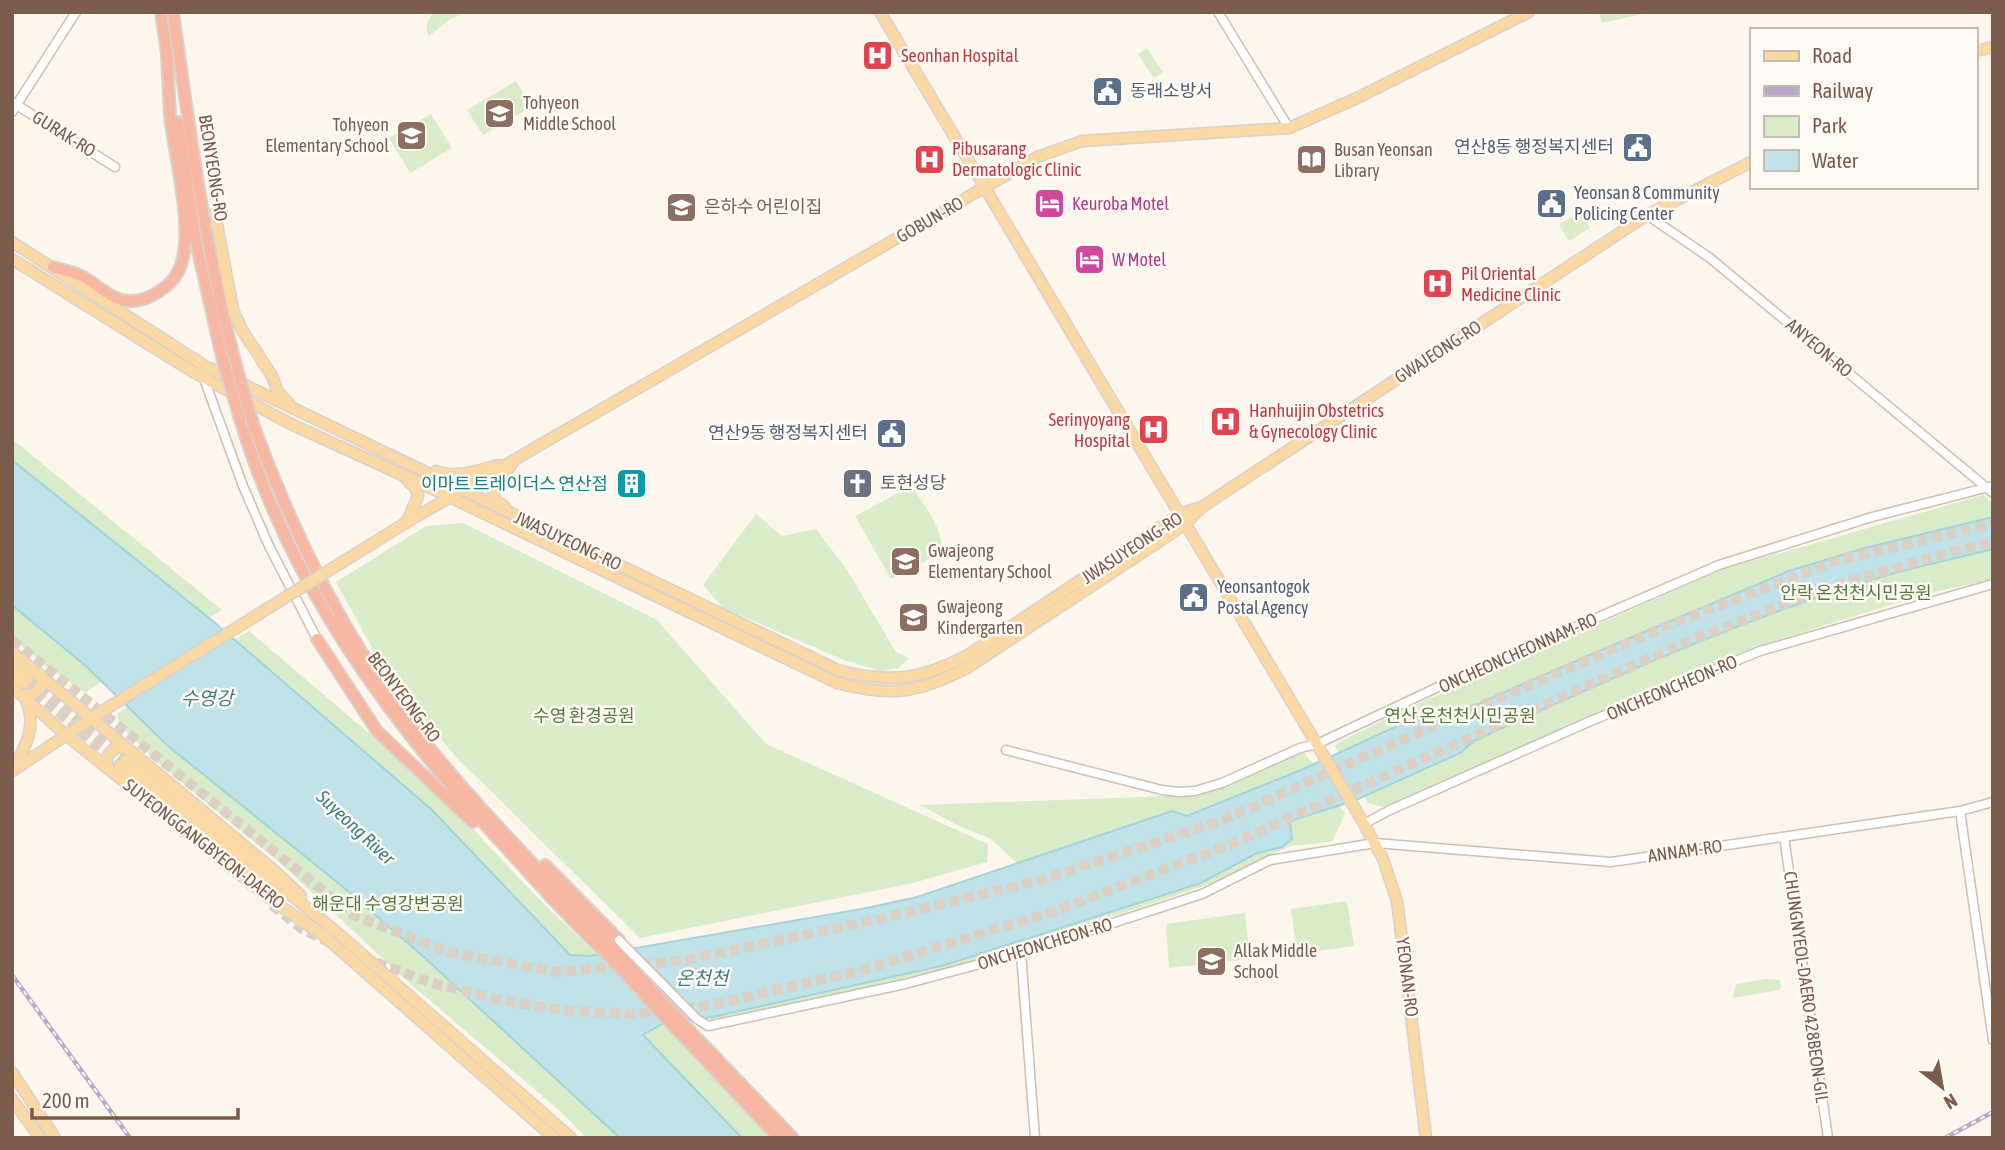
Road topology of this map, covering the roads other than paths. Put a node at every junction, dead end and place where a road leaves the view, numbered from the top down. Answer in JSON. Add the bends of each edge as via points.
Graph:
{"nodes":[{"id":1,"x":76,"y":12,"type":"edge"},
{"id":2,"x":161,"y":12,"type":"edge"},
{"id":3,"x":173,"y":12,"type":"edge"},
{"id":4,"x":880,"y":12,"type":"edge"},
{"id":5,"x":1218,"y":12,"type":"edge"},
{"id":6,"x":1529,"y":12,"type":"edge"},
{"id":7,"x":167,"y":56,"type":"junction"},
{"id":8,"x":14,"y":106,"type":"edge"},
{"id":9,"x":1289,"y":128,"type":"junction"},
{"id":10,"x":1750,"y":163,"type":"edge"},
{"id":11,"x":115,"y":167,"type":"dead end"},
{"id":12,"x":985,"y":188,"type":"junction"},
{"id":13,"x":215,"y":213,"type":"dead end"},
{"id":14,"x":1647,"y":215,"type":"junction"},
{"id":15,"x":12,"y":242,"type":"edge"},
{"id":16,"x":12,"y":259,"type":"edge"},
{"id":17,"x":53,"y":267,"type":"junction"},
{"id":18,"x":205,"y":366,"type":"junction"},
{"id":19,"x":203,"y":378,"type":"junction"},
{"id":20,"x":295,"y":410,"type":"junction"},
{"id":21,"x":512,"y":461,"type":"junction"},
{"id":22,"x":416,"y":467,"type":"junction"},
{"id":23,"x":401,"y":474,"type":"junction"},
{"id":24,"x":1990,"y":489,"type":"edge"},
{"id":25,"x":461,"y":490,"type":"junction"},
{"id":26,"x":449,"y":498,"type":"junction"},
{"id":27,"x":1202,"y":507,"type":"joint"},
{"id":28,"x":519,"y":518,"type":"junction"},
{"id":29,"x":1182,"y":519,"type":"junction"},
{"id":30,"x":407,"y":522,"type":"junction"},
{"id":31,"x":1993,"y":584,"type":"edge"},
{"id":32,"x":317,"y":639,"type":"joint"},
{"id":33,"x":12,"y":652,"type":"edge"},
{"id":34,"x":12,"y":665,"type":"edge"},
{"id":35,"x":12,"y":674,"type":"edge"},
{"id":36,"x":43,"y":677,"type":"junction"},
{"id":37,"x":12,"y":687,"type":"edge"},
{"id":38,"x":23,"y":696,"type":"junction"},
{"id":39,"x":109,"y":707,"type":"junction"},
{"id":40,"x":92,"y":718,"type":"junction"},
{"id":41,"x":111,"y":734,"type":"junction"},
{"id":42,"x":66,"y":735,"type":"junction"},
{"id":43,"x":128,"y":749,"type":"junction"},
{"id":44,"x":1320,"y":749,"type":"junction"},
{"id":45,"x":1006,"y":750,"type":"dead end"},
{"id":46,"x":123,"y":762,"type":"tunnel mouth"},
{"id":47,"x":107,"y":767,"type":"junction"},
{"id":48,"x":12,"y":771,"type":"edge"},
{"id":49,"x":1993,"y":802,"type":"edge"},
{"id":50,"x":1960,"y":811,"type":"junction"},
{"id":51,"x":1363,"y":821,"type":"junction"},
{"id":52,"x":1784,"y":837,"type":"junction"},
{"id":53,"x":1376,"y":843,"type":"junction"},
{"id":54,"x":548,"y":894,"type":"junction"},
{"id":55,"x":326,"y":931,"type":"junction"},
{"id":56,"x":613,"y":947,"type":"junction"},
{"id":57,"x":1021,"y":953,"type":"junction"},
{"id":58,"x":686,"y":1033,"type":"junction"},
{"id":59,"x":1993,"y":1040,"type":"edge"},
{"id":60,"x":12,"y":1072,"type":"edge"},
{"id":61,"x":12,"y":1099,"type":"edge"},
{"id":62,"x":40,"y":1138,"type":"edge"},
{"id":63,"x":55,"y":1138,"type":"edge"},
{"id":64,"x":554,"y":1138,"type":"edge"},
{"id":65,"x":571,"y":1138,"type":"edge"},
{"id":66,"x":779,"y":1138,"type":"edge"},
{"id":67,"x":793,"y":1138,"type":"edge"},
{"id":68,"x":1035,"y":1138,"type":"edge"},
{"id":69,"x":1426,"y":1138,"type":"edge"},
{"id":70,"x":1828,"y":1138,"type":"edge"}],
"edges":[{"from":1,"to":8,"type":"street"},
{"from":2,"to":7,"type":"highway","name":"BEONYEONG-RO"},
{"from":3,"to":56,"type":"highway","name":"BEONYEONG-RO","bridge":true,"via":[[215,282],[253,424],[291,521],[335,608],[407,718],[457,780]]},
{"from":4,"to":12,"type":"main road"},
{"from":5,"to":9,"type":"street"},
{"from":6,"to":9,"type":"main road","name":"GOBUN-RO"},
{"from":7,"to":17,"type":"highway","via":[[184,214],[179,271],[152,295],[130,302],[80,275]]},
{"from":7,"to":54,"type":"highway","name":"BEONYEONG-RO","bridge":true,"via":[[196,242],[222,357],[249,449],[298,565],[350,655],[402,728]]},
{"from":8,"to":11,"type":"street","name":"GURAK-RO"},
{"from":9,"to":12,"type":"main road","name":"GOBUN-RO","via":[[1082,141],[1037,158]]},
{"from":10,"to":14,"type":"main road","name":"GWAJEONG-RO"},
{"from":12,"to":21,"type":"main road","name":"GOBUN-RO"},
{"from":12,"to":29,"type":"main road"},
{"from":13,"to":20,"type":"main road","via":[[233,310],[278,392]]},
{"from":14,"to":24,"type":"street","name":"ANYEON-RO","via":[[1710,258]]},
{"from":14,"to":27,"type":"main road","name":"GWAJEONG-RO"},
{"from":15,"to":17,"type":"main road","name":"JWASUYEONG-RO"},
{"from":16,"to":19,"type":"main road","name":"JWASUYEONG-RO"},
{"from":17,"to":18,"type":"main road","name":"JWASUYEONG-RO"},
{"from":18,"to":19,"type":"street"},
{"from":18,"to":20,"type":"main road","name":"JWASUYEONG-RO"},
{"from":19,"to":23,"type":"main road","name":"JWASUYEONG-RO"},
{"from":19,"to":32,"type":"street","via":[[269,546]]},
{"from":20,"to":22,"type":"main road","name":"JWASUYEONG-RO"},
{"from":21,"to":22,"type":"main road","via":[[457,474]]},
{"from":21,"to":25,"type":"main road","name":"GOBUN-RO"},
{"from":21,"to":28,"type":"main road","via":[[492,492],[498,503]]},
{"from":22,"to":25,"type":"main road","name":"JWASUYEONG-RO"},
{"from":23,"to":26,"type":"main road","name":"JWASUYEONG-RO"},
{"from":23,"to":30,"type":"main road","via":[[418,496]]},
{"from":24,"to":44,"type":"street","name":"ONCHEONCHEONNAM-RO","via":[[1872,517],[1719,565],[1453,680]]},
{"from":25,"to":26,"type":"main road","name":"GOBUN-RO"},
{"from":25,"to":28,"type":"main road","name":"JWASUYEONG-RO"},
{"from":26,"to":29,"type":"main road","name":"JWASUYEONG-RO","via":[[837,683],[867,691],[902,692],[967,668]]},
{"from":26,"to":30,"type":"main road","name":"GOBUN-RO"},
{"from":27,"to":29,"type":"main road","name":"JWASUYEONG-RO"},
{"from":28,"to":29,"type":"main road","name":"JWASUYEONG-RO","via":[[840,671],[903,679],[968,655]]},
{"from":29,"to":44,"type":"main road"},
{"from":30,"to":39,"type":"main road","name":"GOBUN-RO","bridge":true},
{"from":31,"to":51,"type":"street","name":"ONCHEONCHEON-RO","via":[[1760,651]]},
{"from":32,"to":54,"type":"highway","via":[[377,731]]},
{"from":33,"to":36,"type":"main road","name":"SUYEONGGANGBYEON-DAERO"},
{"from":34,"to":35,"type":"main road","via":[[26,681]]},
{"from":36,"to":38,"type":"main road","via":[[37,692]]},
{"from":36,"to":40,"type":"main road","name":"SUYEONGGANGBYEON-DAERO"},
{"from":37,"to":38,"type":"main road","name":"SUYEONGGANGBYEON-DAERO"},
{"from":38,"to":42,"type":"main road","name":"SUYEONGGANGBYEON-DAERO"},
{"from":38,"to":48,"type":"main road","via":[[33,715],[30,734]]},
{"from":39,"to":40,"type":"main road","name":"GOBUN-RO"},
{"from":39,"to":41,"type":"main road"},
{"from":40,"to":41,"type":"main road","name":"SUYEONGGANGBYEON-DAERO"},
{"from":40,"to":42,"type":"main road","name":"GOBUN-RO"},
{"from":41,"to":43,"type":"main road","name":"SUYEONGGANGBYEON-DAERO"},
{"from":42,"to":47,"type":"main road","name":"SUYEONGGANGBYEON-DAERO"},
{"from":42,"to":48,"type":"main road","name":"GOBUN-RO"},
{"from":43,"to":47,"type":"main road","via":[[111,751]]},
{"from":43,"to":55,"type":"main road","name":"SUYEONGGANGBYEON-DAERO","via":[[277,873],[320,914]]},
{"from":44,"to":45,"type":"street","name":"ONCHEONCHEONNAM-RO","via":[[1300,748],[1222,783],[1179,792]]},
{"from":44,"to":51,"type":"main road","name":"YEONAN-RO","bridge":true},
{"from":46,"to":55,"type":"main road"},
{"from":47,"to":55,"type":"main road","name":"SUYEONGGANGBYEON-DAERO","via":[[273,901]]},
{"from":49,"to":50,"type":"street","name":"ANNAM-RO"},
{"from":50,"to":52,"type":"street","name":"ANNAM-RO"},
{"from":50,"to":59,"type":"street"},
{"from":51,"to":53,"type":"main road","name":"YEONAN-RO"},
{"from":52,"to":53,"type":"street","name":"ANNAM-RO","via":[[1611,862]]},
{"from":52,"to":70,"type":"street","name":"CHUNGNYEOL-DAERO 428BEON-GIL"},
{"from":53,"to":57,"type":"street","name":"ONCHEONCHEON-RO","via":[[1270,860],[1202,894]]},
{"from":53,"to":69,"type":"main road","name":"YEONAN-RO","via":[[1397,901]]},
{"from":54,"to":56,"type":"highway","name":"BEONYEONG-RO"},
{"from":55,"to":64,"type":"main road","name":"SUYEONGGANGBYEON-DAERO"},
{"from":55,"to":65,"type":"main road"},
{"from":56,"to":57,"type":"street","name":"ONCHEONCHEON-RO","bridge":true,"via":[[708,1026],[905,984]]},
{"from":56,"to":58,"type":"highway","bridge":true},
{"from":57,"to":68,"type":"street"},
{"from":58,"to":66,"type":"highway"},
{"from":58,"to":67,"type":"highway"},
{"from":60,"to":63,"type":"main road"},
{"from":61,"to":62,"type":"main road"}]}
